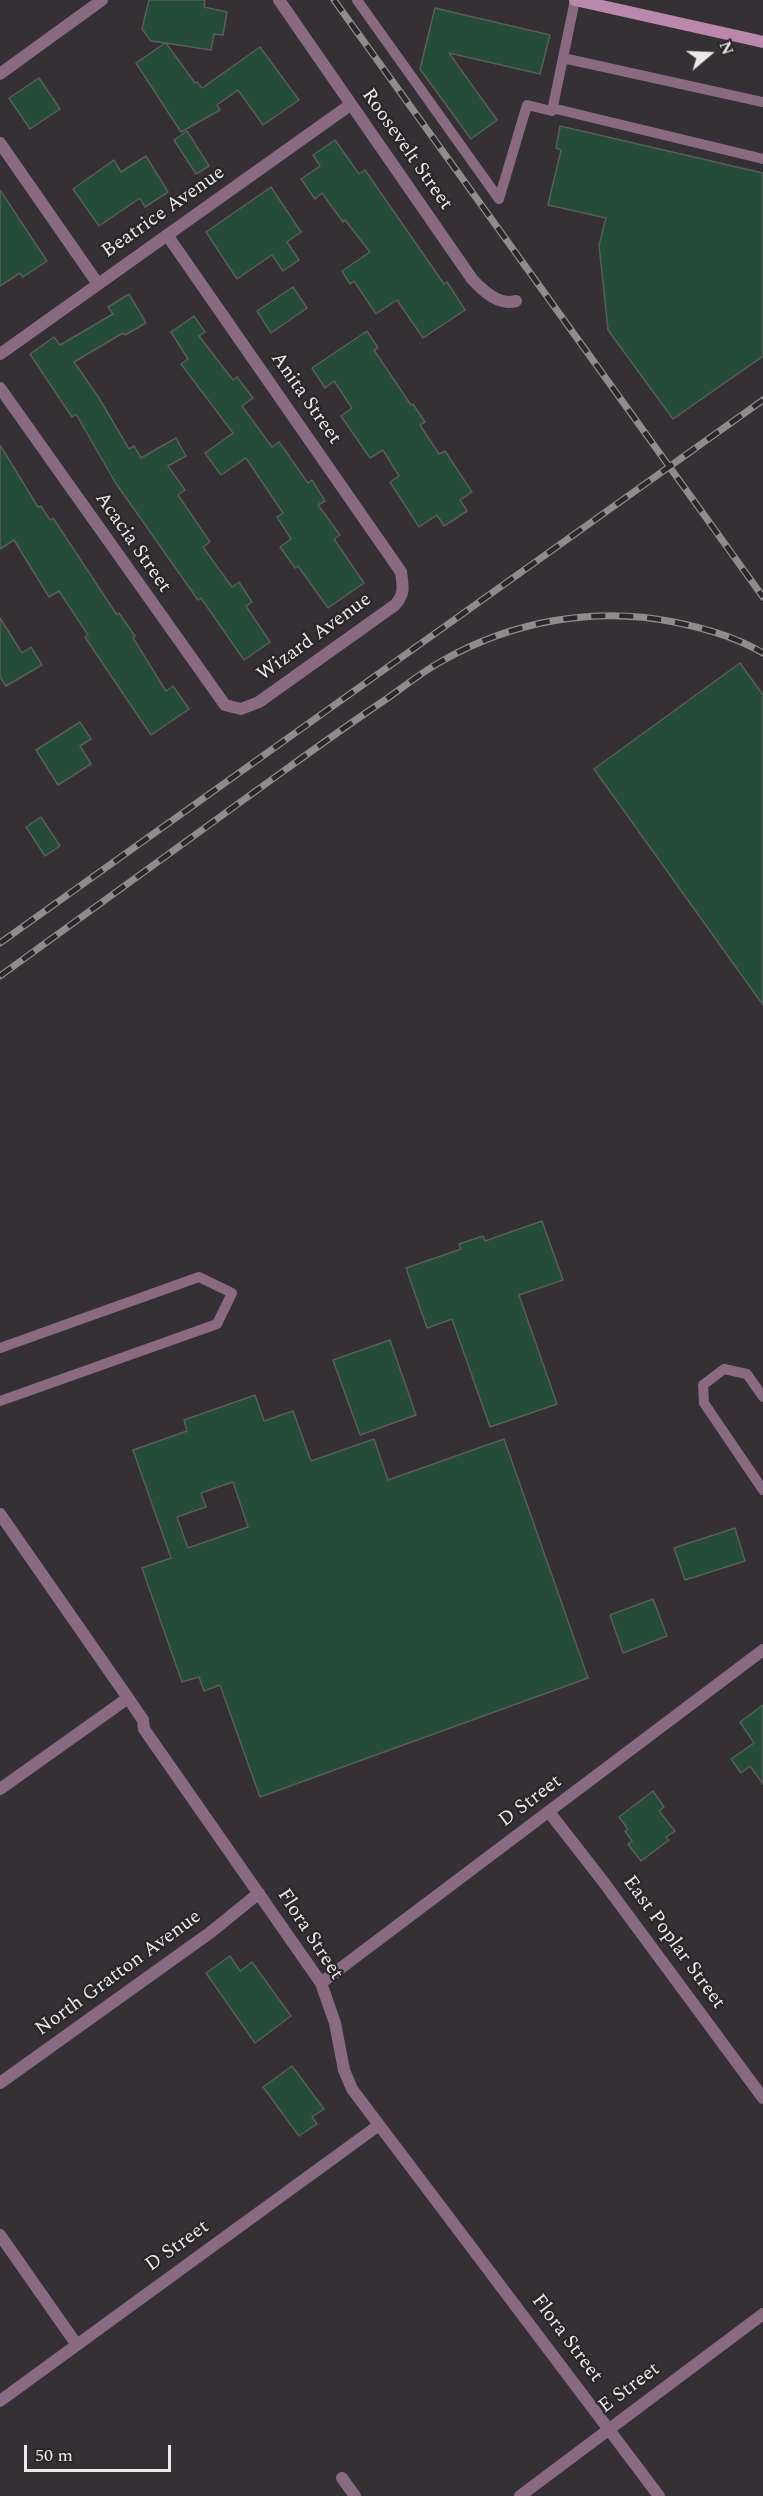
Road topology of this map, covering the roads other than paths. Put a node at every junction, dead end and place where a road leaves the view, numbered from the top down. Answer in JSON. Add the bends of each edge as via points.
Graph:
{"nodes":[{"id":1,"x":102,"y":0,"type":"edge"},
{"id":2,"x":279,"y":0,"type":"edge"},
{"id":3,"x":357,"y":0,"type":"edge"},
{"id":4,"x":575,"y":0,"type":"edge"},
{"id":5,"x":763,"y":41,"type":"edge"},
{"id":6,"x":563,"y":58,"type":"junction"},
{"id":7,"x":0,"y":74,"type":"edge"},
{"id":8,"x":763,"y":102,"type":"edge"},
{"id":9,"x":350,"y":105,"type":"junction"},
{"id":10,"x":552,"y":108,"type":"junction"},
{"id":11,"x":0,"y":143,"type":"edge"},
{"id":12,"x":763,"y":159,"type":"edge"},
{"id":13,"x":167,"y":235,"type":"junction"},
{"id":14,"x":98,"y":284,"type":"junction"},
{"id":15,"x":516,"y":301,"type":"dead end"},
{"id":16,"x":0,"y":354,"type":"edge"},
{"id":17,"x":0,"y":388,"type":"edge"},
{"id":18,"x":404,"y":589,"type":"joint"},
{"id":19,"x":241,"y":709,"type":"joint"},
{"id":20,"x":0,"y":1348,"type":"edge"},
{"id":21,"x":763,"y":1397,"type":"edge"},
{"id":22,"x":0,"y":1401,"type":"edge"},
{"id":23,"x":763,"y":1490,"type":"edge"},
{"id":24,"x":0,"y":1514,"type":"edge"},
{"id":25,"x":763,"y":1650,"type":"edge"},
{"id":26,"x":129,"y":1698,"type":"junction"},
{"id":27,"x":0,"y":1789,"type":"edge"},
{"id":28,"x":549,"y":1812,"type":"junction"},
{"id":29,"x":259,"y":1893,"type":"junction"},
{"id":30,"x":321,"y":1983,"type":"junction"},
{"id":31,"x":0,"y":2083,"type":"edge"},
{"id":32,"x":763,"y":2098,"type":"edge"},
{"id":33,"x":379,"y":2125,"type":"junction"},
{"id":34,"x":0,"y":2235,"type":"edge"},
{"id":35,"x":763,"y":2314,"type":"edge"},
{"id":36,"x":78,"y":2345,"type":"junction"},
{"id":37,"x":0,"y":2401,"type":"edge"},
{"id":38,"x":608,"y":2429,"type":"junction"},
{"id":39,"x":342,"y":2478,"type":"dead end"},
{"id":40,"x":355,"y":2496,"type":"edge"},
{"id":41,"x":520,"y":2496,"type":"edge"},
{"id":42,"x":659,"y":2496,"type":"edge"}],
"edges":[{"from":1,"to":7,"type":"street"},
{"from":2,"to":9,"type":"street","name":"Roosevelt Street"},
{"from":3,"to":10,"type":"lane","via":[[499,199],[527,105]]},
{"from":4,"to":5,"type":"main road"},
{"from":4,"to":6,"type":"lane"},
{"from":6,"to":8,"type":"lane"},
{"from":6,"to":10,"type":"lane"},
{"from":9,"to":13,"type":"street","name":"Beatrice Avenue"},
{"from":9,"to":15,"type":"street","name":"Roosevelt Street","via":[[472,279],[493,297]]},
{"from":10,"to":12,"type":"lane"},
{"from":11,"to":14,"type":"street"},
{"from":13,"to":14,"type":"street","name":"Beatrice Avenue"},
{"from":13,"to":18,"type":"street","name":"Anita Street","via":[[401,572]]},
{"from":14,"to":16,"type":"street","name":"Beatrice Avenue"},
{"from":17,"to":19,"type":"street","name":"Acacia Street","via":[[219,699]]},
{"from":18,"to":19,"type":"street","name":"Wizard Avenue","via":[[395,605],[259,702]]},
{"from":20,"to":22,"type":"lane","via":[[199,1277],[232,1293],[216,1324]]},
{"from":21,"to":23,"type":"lane","via":[[747,1374],[724,1369],[703,1385],[704,1403]]},
{"from":24,"to":26,"type":"street","name":"Flora Street"},
{"from":25,"to":28,"type":"street","name":"D Street"},
{"from":26,"to":27,"type":"street"},
{"from":26,"to":29,"type":"street","name":"Flora Street","via":[[143,1720],[144,1729]]},
{"from":28,"to":30,"type":"street","name":"D Street"},
{"from":28,"to":32,"type":"street","name":"East Poplar Street"},
{"from":29,"to":30,"type":"street","name":"Flora Street"},
{"from":29,"to":31,"type":"street","name":"North Gratton Avenue","via":[[211,1932]]},
{"from":30,"to":33,"type":"street","name":"Flora Street","via":[[335,2023],[344,2070],[352,2089]]},
{"from":33,"to":36,"type":"street","name":"D Street"},
{"from":33,"to":38,"type":"street","name":"Flora Street"},
{"from":34,"to":36,"type":"street"},
{"from":35,"to":38,"type":"street","name":"E Street"},
{"from":36,"to":37,"type":"street","name":"D Street"},
{"from":38,"to":41,"type":"street","name":"E Street"},
{"from":38,"to":42,"type":"street","name":"Flora Street"},
{"from":39,"to":40,"type":"street"}]}
